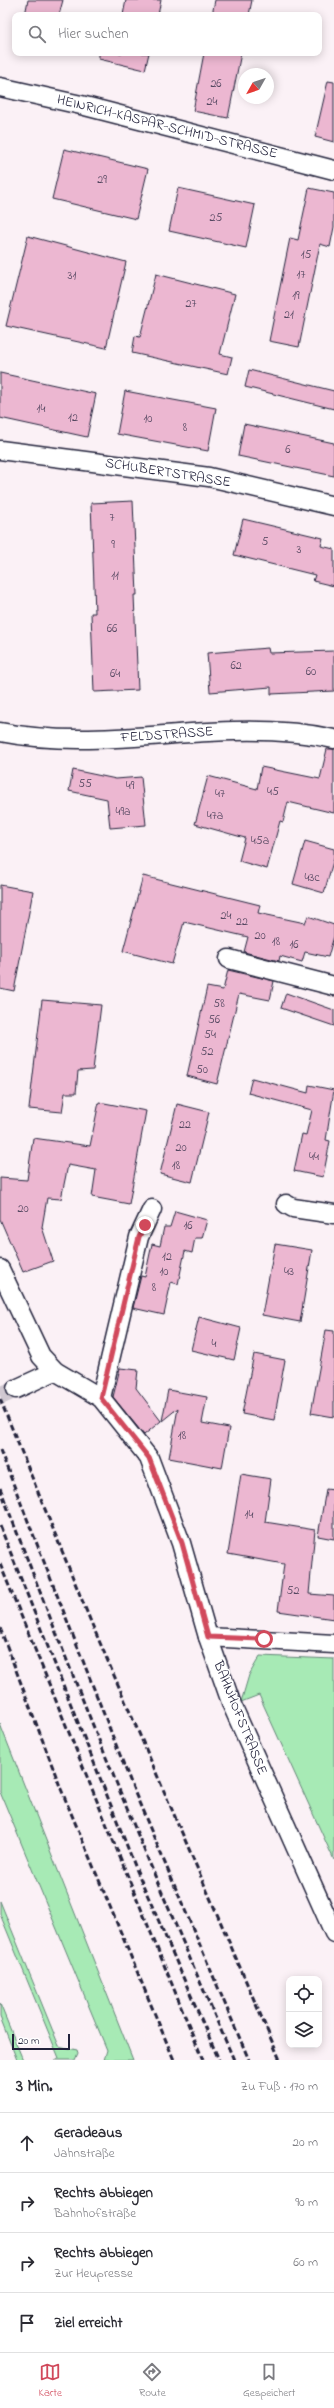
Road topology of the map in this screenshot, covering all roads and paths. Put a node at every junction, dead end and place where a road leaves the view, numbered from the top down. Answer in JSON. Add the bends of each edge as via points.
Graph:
{"nodes":[{"id":1,"x":0,"y":87,"type":"edge"},
{"id":2,"x":334,"y":170,"type":"edge"},
{"id":3,"x":0,"y":450,"type":"edge"},
{"id":4,"x":334,"y":506,"type":"edge"},
{"id":5,"x":0,"y":732,"type":"edge"},
{"id":6,"x":334,"y":739,"type":"edge"},
{"id":7,"x":229,"y":959,"type":"dead end"},
{"id":8,"x":334,"y":986,"type":"edge"},
{"id":9,"x":286,"y":1204,"type":"dead end"},
{"id":10,"x":152,"y":1209,"type":"dead end"},
{"id":11,"x":334,"y":1214,"type":"edge"},
{"id":12,"x":0,"y":1268,"type":"edge"},
{"id":13,"x":55,"y":1371,"type":"junction"},
{"id":14,"x":16,"y":1389,"type":"tunnel mouth"},
{"id":15,"x":101,"y":1398,"type":"junction"},
{"id":16,"x":208,"y":1637,"type":"junction"},
{"id":17,"x":334,"y":1644,"type":"edge"},
{"id":18,"x":334,"y":1933,"type":"edge"}],
"edges":[{"from":1,"to":2,"type":"street","name":"HEINRICH-KASPAR-SCHMID-STRASSE","via":[[81,105]]},
{"from":3,"to":4,"type":"street","name":"SCHUBERTSTRASSE","via":[[209,477]]},
{"from":5,"to":6,"type":"street","name":"FELDSTRASSE","via":[[23,736],[126,739],[184,732],[254,731]]},
{"from":7,"to":8,"type":"street"},
{"from":9,"to":11,"type":"street","via":[[293,1208]]},
{"from":10,"to":15,"type":"street","via":[[139,1237]]},
{"from":12,"to":13,"type":"street","name":"BAHNHOFSTRASSE","via":[[41,1356]]},
{"from":13,"to":14,"type":"street"},
{"from":13,"to":15,"type":"street","name":"BAHNHOFSTRASSE"},
{"from":15,"to":16,"type":"street","name":"BAHNHOFSTRASSE","via":[[149,1458],[182,1543]]},
{"from":16,"to":17,"type":"street"},
{"from":16,"to":18,"type":"street","name":"BAHNHOFSTRASSE","via":[[232,1705]]}]}
